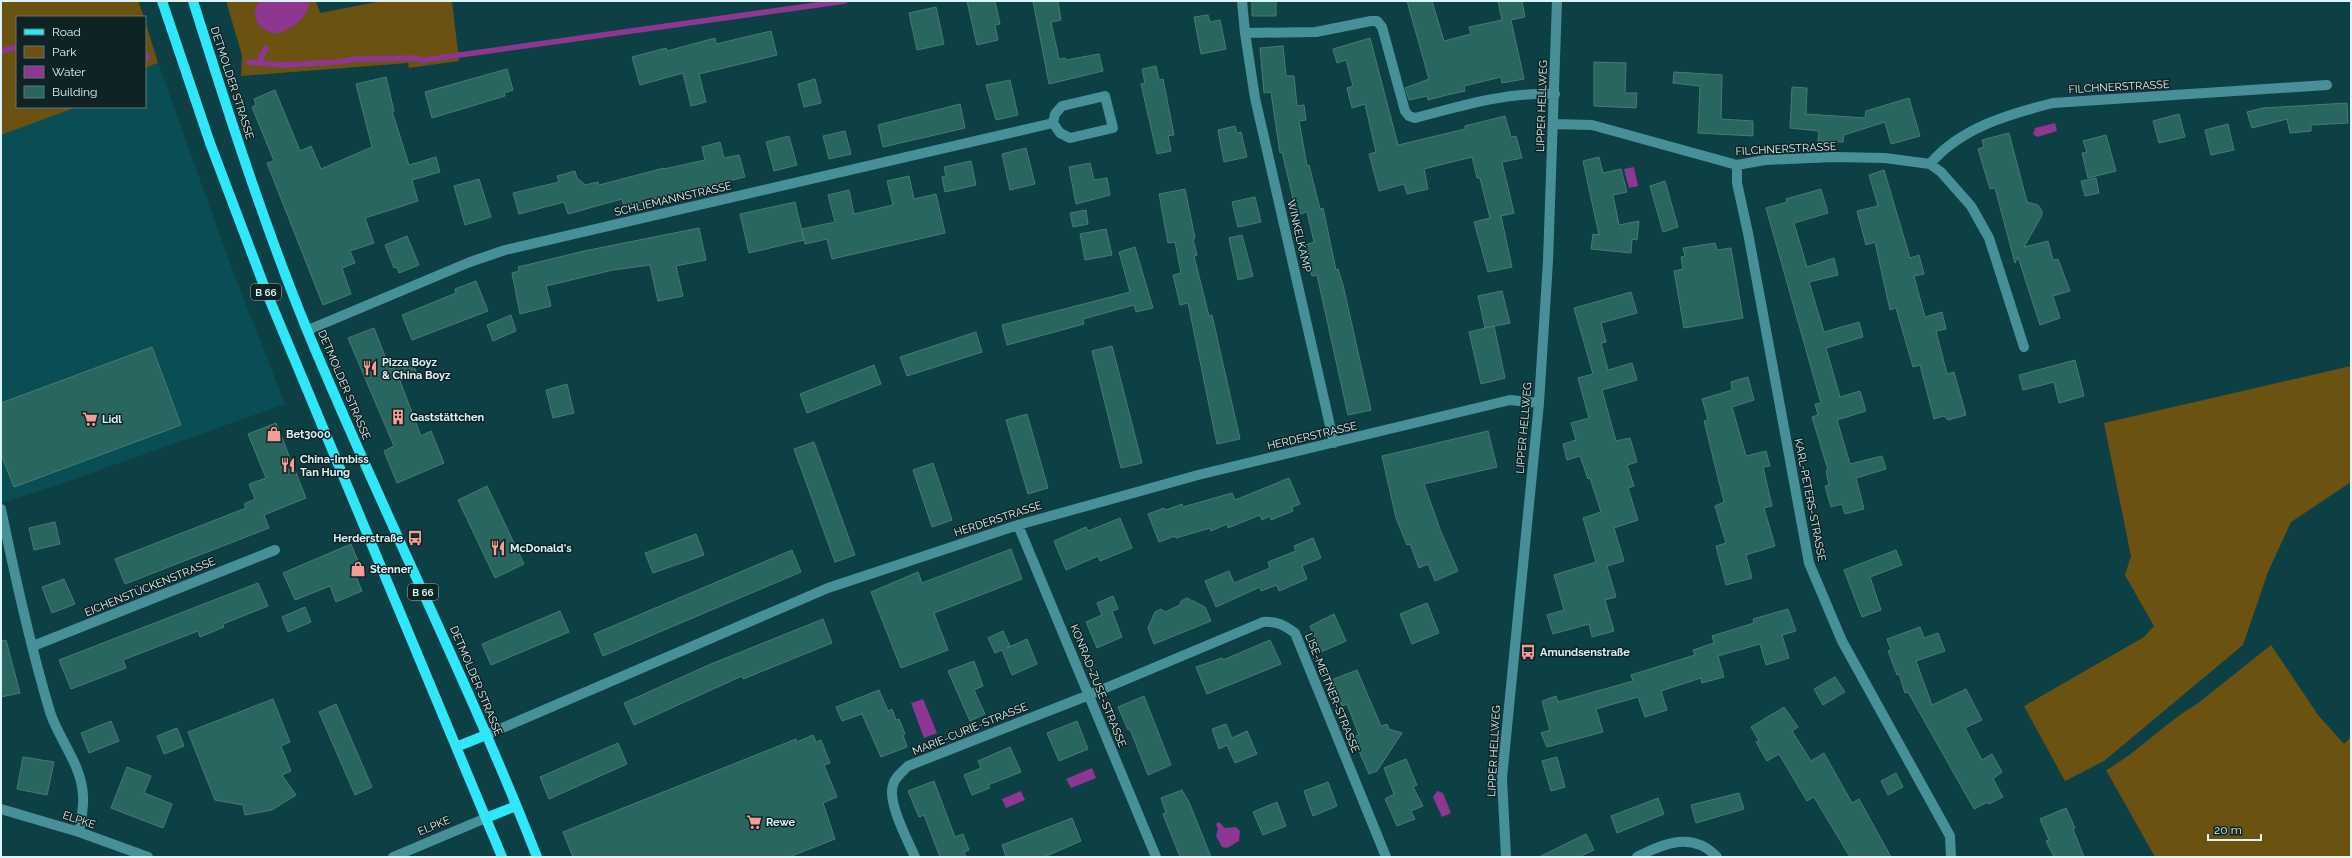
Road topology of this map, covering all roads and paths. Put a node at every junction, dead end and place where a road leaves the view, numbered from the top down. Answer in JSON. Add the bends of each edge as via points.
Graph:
{"nodes":[{"id":1,"x":162,"y":1,"type":"edge"},
{"id":2,"x":194,"y":1,"type":"edge"},
{"id":3,"x":1242,"y":1,"type":"edge"},
{"id":4,"x":1557,"y":1,"type":"edge"},
{"id":5,"x":1245,"y":34,"type":"junction"},
{"id":6,"x":2326,"y":85,"type":"dead end"},
{"id":7,"x":1555,"y":94,"type":"junction"},
{"id":8,"x":1053,"y":123,"type":"junction"},
{"id":9,"x":1554,"y":124,"type":"junction"},
{"id":10,"x":1930,"y":164,"type":"junction"},
{"id":11,"x":1737,"y":165,"type":"junction"},
{"id":12,"x":308,"y":330,"type":"junction"},
{"id":13,"x":2024,"y":347,"type":"dead end"},
{"id":14,"x":1539,"y":403,"type":"junction"},
{"id":15,"x":1334,"y":443,"type":"junction"},
{"id":16,"x":1,"y":508,"type":"edge"},
{"id":17,"x":1018,"y":525,"type":"junction"},
{"id":18,"x":275,"y":550,"type":"dead end"},
{"id":19,"x":33,"y":646,"type":"junction"},
{"id":20,"x":1089,"y":695,"type":"junction"},
{"id":21,"x":486,"y":735,"type":"junction"},
{"id":22,"x":456,"y":747,"type":"junction"},
{"id":23,"x":516,"y":806,"type":"junction"},
{"id":24,"x":1,"y":809,"type":"edge"},
{"id":25,"x":486,"y":818,"type":"junction"},
{"id":26,"x":79,"y":832,"type":"junction"},
{"id":27,"x":148,"y":857,"type":"edge"},
{"id":28,"x":393,"y":857,"type":"edge"},
{"id":29,"x":502,"y":857,"type":"edge"},
{"id":30,"x":537,"y":857,"type":"edge"},
{"id":31,"x":915,"y":857,"type":"edge"},
{"id":32,"x":1156,"y":857,"type":"edge"},
{"id":33,"x":1386,"y":857,"type":"edge"},
{"id":34,"x":1506,"y":857,"type":"edge"},
{"id":35,"x":1637,"y":857,"type":"edge"},
{"id":36,"x":1717,"y":857,"type":"edge"},
{"id":37,"x":1951,"y":857,"type":"edge"}],
"edges":[{"from":1,"to":22,"type":"main road","number":"B 66","via":[[187,81],[260,277]]},
{"from":2,"to":12,"type":"main road","name":"DETMOLDER STRASSE","number":"B 66","via":[[249,178]]},
{"from":3,"to":5,"type":"street","name":"WINKELKAMP"},
{"from":4,"to":7,"type":"street","name":"LIPPER HELLWEG"},
{"from":5,"to":7,"type":"street","via":[[1316,32],[1378,21],[1382,27],[1405,112],[1415,118],[1495,98],[1535,93]]},
{"from":5,"to":15,"type":"street","name":"WINKELKAMP","via":[[1255,98]]},
{"from":6,"to":10,"type":"street","name":"FILCHNERSTRASSE","via":[[2053,103],[2023,111],[1973,131],[1938,154]]},
{"from":7,"to":9,"type":"street","name":"LIPPER HELLWEG"},
{"from":8,"to":8,"type":"street","via":[[1055,114],[1062,106],[1106,96],[1113,128],[1070,138],[1060,133]]},
{"from":8,"to":12,"type":"street","name":"SCHLIEMANNSTRASSE","via":[[504,250]]},
{"from":9,"to":11,"type":"street","name":"FILCHNERSTRASSE","via":[[1592,125]]},
{"from":9,"to":14,"type":"street","name":"LIPPER HELLWEG"},
{"from":10,"to":11,"type":"street","name":"FILCHNERSTRASSE","via":[[1885,158],[1834,157],[1765,160]]},
{"from":10,"to":13,"type":"street","via":[[1955,187],[1982,224],[1989,238]]},
{"from":11,"to":37,"type":"street","name":"KARL-PETERS-STRASSE","via":[[1737,183],[1809,563],[1842,641],[1950,836]]},
{"from":12,"to":21,"type":"main road","name":"DETMOLDER STRASSE","number":"B 66"},
{"from":14,"to":15,"type":"street","name":"HERDERSTRASSE","via":[[1510,400]]},
{"from":14,"to":34,"type":"street","name":"LIPPER HELLWEG","via":[[1505,733],[1502,778]]},
{"from":15,"to":17,"type":"street","name":"HERDERSTRASSE","via":[[1198,475]]},
{"from":16,"to":19,"type":"street","via":[[24,620]]},
{"from":17,"to":20,"type":"street","name":"KONRAD-ZUSE-STRASSE"},
{"from":17,"to":21,"type":"street","name":"HERDERSTRASSE","via":[[828,588]]},
{"from":18,"to":19,"type":"street","name":"EICHENSTÜCKENSTRASSE"},
{"from":19,"to":26,"type":"street","via":[[57,731],[81,780],[83,795]]},
{"from":20,"to":31,"type":"street","name":"MARIE-CURIE-STRASSE","via":[[908,766],[897,776],[892,786],[894,804]]},
{"from":20,"to":32,"type":"street","name":"KONRAD-ZUSE-STRASSE"},
{"from":20,"to":33,"type":"street","name":"LISE-MEITNER-STRASSE","via":[[1263,622],[1274,621],[1284,624],[1296,633]]},
{"from":21,"to":22,"type":"main road"},
{"from":21,"to":23,"type":"main road","name":"DETMOLDER STRASSE","number":"B 66"},
{"from":22,"to":25,"type":"main road","number":"B 66"},
{"from":23,"to":25,"type":"main road"},
{"from":23,"to":30,"type":"main road","name":"DETMOLDER STRASSE","number":"B 66"},
{"from":24,"to":26,"type":"street","name":"ELPKE"},
{"from":25,"to":28,"type":"street","name":"ELPKE"},
{"from":25,"to":29,"type":"main road","number":"B 66"},
{"from":26,"to":27,"type":"street","name":"ELPKE"},
{"from":35,"to":36,"type":"street","via":[[1660,845],[1684,841],[1699,844]]}]}
